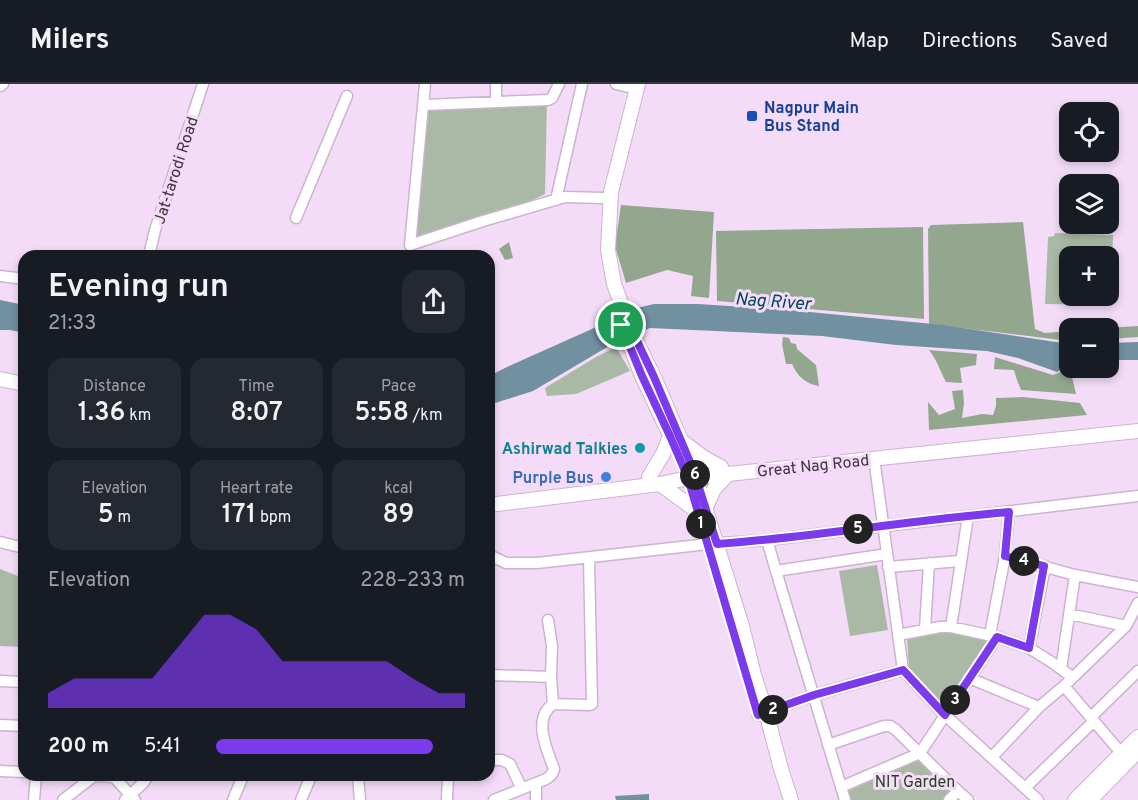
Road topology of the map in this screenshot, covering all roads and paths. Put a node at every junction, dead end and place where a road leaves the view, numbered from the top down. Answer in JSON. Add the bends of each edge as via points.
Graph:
{"nodes":[{"id":1,"x":203,"y":84,"type":"edge"},
{"id":2,"x":425,"y":84,"type":"edge"},
{"id":3,"x":496,"y":84,"type":"edge"},
{"id":4,"x":559,"y":84,"type":"edge"},
{"id":5,"x":582,"y":84,"type":"edge"},
{"id":6,"x":630,"y":86,"type":"edge"},
{"id":7,"x":347,"y":96,"type":"dead end"},
{"id":8,"x":496,"y":101,"type":"junction"},
{"id":9,"x":423,"y":105,"type":"junction"},
{"id":10,"x":603,"y":198,"type":"junction"},
{"id":11,"x":556,"y":200,"type":"junction"},
{"id":12,"x":296,"y":218,"type":"dead end"},
{"id":13,"x":150,"y":250,"type":"edge"},
{"id":14,"x":411,"y":250,"type":"edge"},
{"id":15,"x":413,"y":250,"type":"edge"},
{"id":16,"x":0,"y":276,"type":"edge"},
{"id":17,"x":18,"y":278,"type":"edge"},
{"id":18,"x":625,"y":324,"type":"junction"},
{"id":19,"x":0,"y":379,"type":"edge"},
{"id":20,"x":18,"y":383,"type":"edge"},
{"id":21,"x":0,"y":387,"type":"edge"},
{"id":22,"x":18,"y":390,"type":"edge"},
{"id":23,"x":1138,"y":422,"type":"edge"},
{"id":24,"x":1138,"y":431,"type":"edge"},
{"id":25,"x":676,"y":438,"type":"junction"},
{"id":26,"x":874,"y":458,"type":"junction"},
{"id":27,"x":724,"y":470,"type":"junction"},
{"id":28,"x":690,"y":474,"type":"junction"},
{"id":29,"x":655,"y":480,"type":"junction"},
{"id":30,"x":495,"y":495,"type":"edge"},
{"id":31,"x":1138,"y":496,"type":"edge"},
{"id":32,"x":495,"y":504,"type":"edge"},
{"id":33,"x":701,"y":509,"type":"junction"},
{"id":34,"x":1009,"y":512,"type":"junction"},
{"id":35,"x":968,"y":516,"type":"junction"},
{"id":36,"x":883,"y":526,"type":"junction"},
{"id":37,"x":766,"y":540,"type":"junction"},
{"id":38,"x":0,"y":542,"type":"edge"},
{"id":39,"x":712,"y":544,"type":"junction"},
{"id":40,"x":18,"y":546,"type":"edge"},
{"id":41,"x":887,"y":554,"type":"junction"},
{"id":42,"x":1005,"y":556,"type":"junction"},
{"id":43,"x":495,"y":558,"type":"edge"},
{"id":44,"x":589,"y":558,"type":"junction"},
{"id":45,"x":960,"y":561,"type":"junction"},
{"id":46,"x":929,"y":563,"type":"junction"},
{"id":47,"x":1044,"y":566,"type":"junction"},
{"id":48,"x":888,"y":567,"type":"junction"},
{"id":49,"x":776,"y":571,"type":"junction"},
{"id":50,"x":1076,"y":575,"type":"junction"},
{"id":51,"x":1138,"y":587,"type":"edge"},
{"id":52,"x":1138,"y":603,"type":"edge"},
{"id":53,"x":1069,"y":614,"type":"junction"},
{"id":54,"x":548,"y":620,"type":"dead end"},
{"id":55,"x":1126,"y":626,"type":"junction"},
{"id":56,"x":951,"y":627,"type":"junction"},
{"id":57,"x":925,"y":629,"type":"junction"},
{"id":58,"x":898,"y":635,"type":"junction"},
{"id":59,"x":994,"y":636,"type":"junction"},
{"id":60,"x":1029,"y":648,"type":"junction"},
{"id":61,"x":1062,"y":669,"type":"junction"},
{"id":62,"x":903,"y":670,"type":"junction"},
{"id":63,"x":1138,"y":671,"type":"edge"},
{"id":64,"x":495,"y":675,"type":"edge"},
{"id":65,"x":550,"y":677,"type":"junction"},
{"id":66,"x":969,"y":678,"type":"junction"},
{"id":67,"x":0,"y":681,"type":"edge"},
{"id":68,"x":18,"y":682,"type":"edge"},
{"id":69,"x":1068,"y":682,"type":"junction"},
{"id":70,"x":814,"y":695,"type":"junction"},
{"id":71,"x":553,"y":704,"type":"junction"},
{"id":72,"x":1039,"y":707,"type":"junction"},
{"id":73,"x":762,"y":713,"type":"junction"},
{"id":74,"x":945,"y":715,"type":"junction"},
{"id":75,"x":1093,"y":719,"type":"junction"},
{"id":76,"x":0,"y":725,"type":"edge"},
{"id":77,"x":18,"y":726,"type":"edge"},
{"id":78,"x":1138,"y":737,"type":"edge"},
{"id":79,"x":828,"y":745,"type":"junction"},
{"id":80,"x":1138,"y":751,"type":"edge"},
{"id":81,"x":920,"y":753,"type":"junction"},
{"id":82,"x":1122,"y":754,"type":"junction"},
{"id":83,"x":992,"y":756,"type":"junction"},
{"id":84,"x":495,"y":760,"type":"edge"},
{"id":85,"x":0,"y":771,"type":"edge"},
{"id":86,"x":18,"y":772,"type":"edge"},
{"id":87,"x":36,"y":781,"type":"edge"},
{"id":88,"x":86,"y":781,"type":"edge"},
{"id":89,"x":117,"y":781,"type":"edge"},
{"id":90,"x":144,"y":781,"type":"edge"},
{"id":91,"x":241,"y":781,"type":"edge"},
{"id":92,"x":309,"y":781,"type":"edge"},
{"id":93,"x":358,"y":781,"type":"edge"},
{"id":94,"x":448,"y":781,"type":"edge"},
{"id":95,"x":536,"y":783,"type":"junction"},
{"id":96,"x":842,"y":788,"type":"junction"},
{"id":97,"x":1025,"y":788,"type":"junction"},
{"id":98,"x":522,"y":789,"type":"junction"},
{"id":99,"x":958,"y":790,"type":"junction"},
{"id":100,"x":130,"y":798,"type":"edge"},
{"id":101,"x":34,"y":800,"type":"edge"},
{"id":102,"x":63,"y":800,"type":"edge"},
{"id":103,"x":233,"y":800,"type":"edge"},
{"id":104,"x":302,"y":800,"type":"edge"},
{"id":105,"x":360,"y":800,"type":"edge"},
{"id":106,"x":447,"y":800,"type":"edge"},
{"id":107,"x":494,"y":800,"type":"edge"},
{"id":108,"x":537,"y":800,"type":"edge"},
{"id":109,"x":782,"y":800,"type":"edge"},
{"id":110,"x":791,"y":800,"type":"edge"},
{"id":111,"x":845,"y":800,"type":"edge"},
{"id":112,"x":949,"y":800,"type":"edge"},
{"id":113,"x":968,"y":800,"type":"edge"},
{"id":114,"x":1038,"y":800,"type":"edge"},
{"id":115,"x":1075,"y":800,"type":"edge"},
{"id":116,"x":1090,"y":800,"type":"edge"}],
"edges":[{"from":1,"to":13,"type":"street","name":"Jat-tarodi Road"},
{"from":2,"to":9,"type":"street"},
{"from":3,"to":8,"type":"street"},
{"from":4,"to":8,"type":"street","via":[[548,100]]},
{"from":5,"to":11,"type":"street"},
{"from":6,"to":10,"type":"main road"},
{"from":6,"to":18,"type":"main road","via":[[611,192],[608,250]]},
{"from":7,"to":12,"type":"street"},
{"from":8,"to":9,"type":"street"},
{"from":9,"to":14,"type":"street"},
{"from":10,"to":11,"type":"street"},
{"from":10,"to":18,"type":"main road","via":[[603,265]]},
{"from":11,"to":15,"type":"street","via":[[483,221]]},
{"from":16,"to":17,"type":"street"},
{"from":18,"to":25,"type":"main road","via":[[642,376]]},
{"from":19,"to":20,"type":"main road"},
{"from":21,"to":22,"type":"main road"},
{"from":23,"to":27,"type":"main road","name":"Great Nag Road"},
{"from":24,"to":26,"type":"main road","name":"Great Nag Road"},
{"from":25,"to":27,"type":"main road"},
{"from":25,"to":28,"type":"main road"},
{"from":25,"to":29,"type":"main road","via":[[663,454]]},
{"from":26,"to":27,"type":"main road","name":"Great Nag Road"},
{"from":26,"to":36,"type":"street"},
{"from":27,"to":28,"type":"main road","name":"Great Nag Road"},
{"from":27,"to":33,"type":"main road"},
{"from":28,"to":29,"type":"main road","name":"Great Nag Road"},
{"from":28,"to":33,"type":"main road"},
{"from":29,"to":30,"type":"main road","name":"Great Nag Road"},
{"from":29,"to":32,"type":"main road","name":"Great Nag Road"},
{"from":29,"to":33,"type":"main road"},
{"from":31,"to":34,"type":"street"},
{"from":33,"to":39,"type":"main road"},
{"from":34,"to":35,"type":"street"},
{"from":34,"to":42,"type":"street"},
{"from":35,"to":36,"type":"street"},
{"from":35,"to":45,"type":"street"},
{"from":36,"to":37,"type":"street"},
{"from":36,"to":41,"type":"street"},
{"from":37,"to":39,"type":"street"},
{"from":37,"to":49,"type":"street"},
{"from":38,"to":40,"type":"street"},
{"from":39,"to":44,"type":"street"},
{"from":39,"to":73,"type":"main road"},
{"from":41,"to":48,"type":"street"},
{"from":41,"to":49,"type":"street"},
{"from":42,"to":47,"type":"street"},
{"from":42,"to":59,"type":"street"},
{"from":43,"to":44,"type":"street","via":[[517,564]]},
{"from":44,"to":71,"type":"street","via":[[592,704]]},
{"from":45,"to":46,"type":"street"},
{"from":45,"to":56,"type":"street"},
{"from":46,"to":48,"type":"street"},
{"from":46,"to":57,"type":"street"},
{"from":47,"to":50,"type":"street"},
{"from":47,"to":60,"type":"street"},
{"from":48,"to":58,"type":"street"},
{"from":49,"to":70,"type":"street"},
{"from":50,"to":51,"type":"street"},
{"from":50,"to":53,"type":"street"},
{"from":52,"to":55,"type":"street"},
{"from":53,"to":55,"type":"street"},
{"from":53,"to":61,"type":"street"},
{"from":54,"to":65,"type":"street","via":[[552,646]]},
{"from":55,"to":69,"type":"street"},
{"from":56,"to":57,"type":"street"},
{"from":56,"to":59,"type":"street"},
{"from":57,"to":58,"type":"street"},
{"from":58,"to":62,"type":"street"},
{"from":59,"to":60,"type":"street"},
{"from":59,"to":66,"type":"street"},
{"from":60,"to":61,"type":"street"},
{"from":61,"to":69,"type":"street"},
{"from":62,"to":70,"type":"street"},
{"from":62,"to":74,"type":"street"},
{"from":63,"to":75,"type":"street"},
{"from":64,"to":65,"type":"street"},
{"from":65,"to":71,"type":"street"},
{"from":66,"to":72,"type":"street"},
{"from":66,"to":74,"type":"street"},
{"from":67,"to":68,"type":"street"},
{"from":69,"to":72,"type":"street"},
{"from":69,"to":75,"type":"street"},
{"from":70,"to":73,"type":"street"},
{"from":70,"to":79,"type":"street"},
{"from":71,"to":95,"type":"street","via":[[543,719],[553,774]]},
{"from":72,"to":83,"type":"street"},
{"from":73,"to":109,"type":"main road"},
{"from":73,"to":110,"type":"main road"},
{"from":74,"to":81,"type":"street"},
{"from":74,"to":83,"type":"street"},
{"from":75,"to":82,"type":"street"},
{"from":75,"to":97,"type":"street"},
{"from":76,"to":77,"type":"street"},
{"from":78,"to":82,"type":"main road"},
{"from":79,"to":81,"type":"street","via":[[890,726]]},
{"from":79,"to":96,"type":"street"},
{"from":80,"to":116,"type":"main road"},
{"from":81,"to":96,"type":"street"},
{"from":81,"to":99,"type":"street"},
{"from":82,"to":115,"type":"main road"},
{"from":83,"to":97,"type":"street"},
{"from":84,"to":98,"type":"street","via":[[510,764]]},
{"from":85,"to":86,"type":"street"},
{"from":87,"to":101,"type":"street"},
{"from":88,"to":102,"type":"street"},
{"from":89,"to":100,"type":"street"},
{"from":90,"to":100,"type":"street"},
{"from":91,"to":103,"type":"street"},
{"from":92,"to":104,"type":"street"},
{"from":93,"to":105,"type":"street"},
{"from":94,"to":106,"type":"street"},
{"from":95,"to":98,"type":"street"},
{"from":95,"to":108,"type":"street"},
{"from":96,"to":111,"type":"street"},
{"from":97,"to":114,"type":"street"},
{"from":98,"to":107,"type":"street"},
{"from":99,"to":112,"type":"street"},
{"from":99,"to":113,"type":"street"}]}
